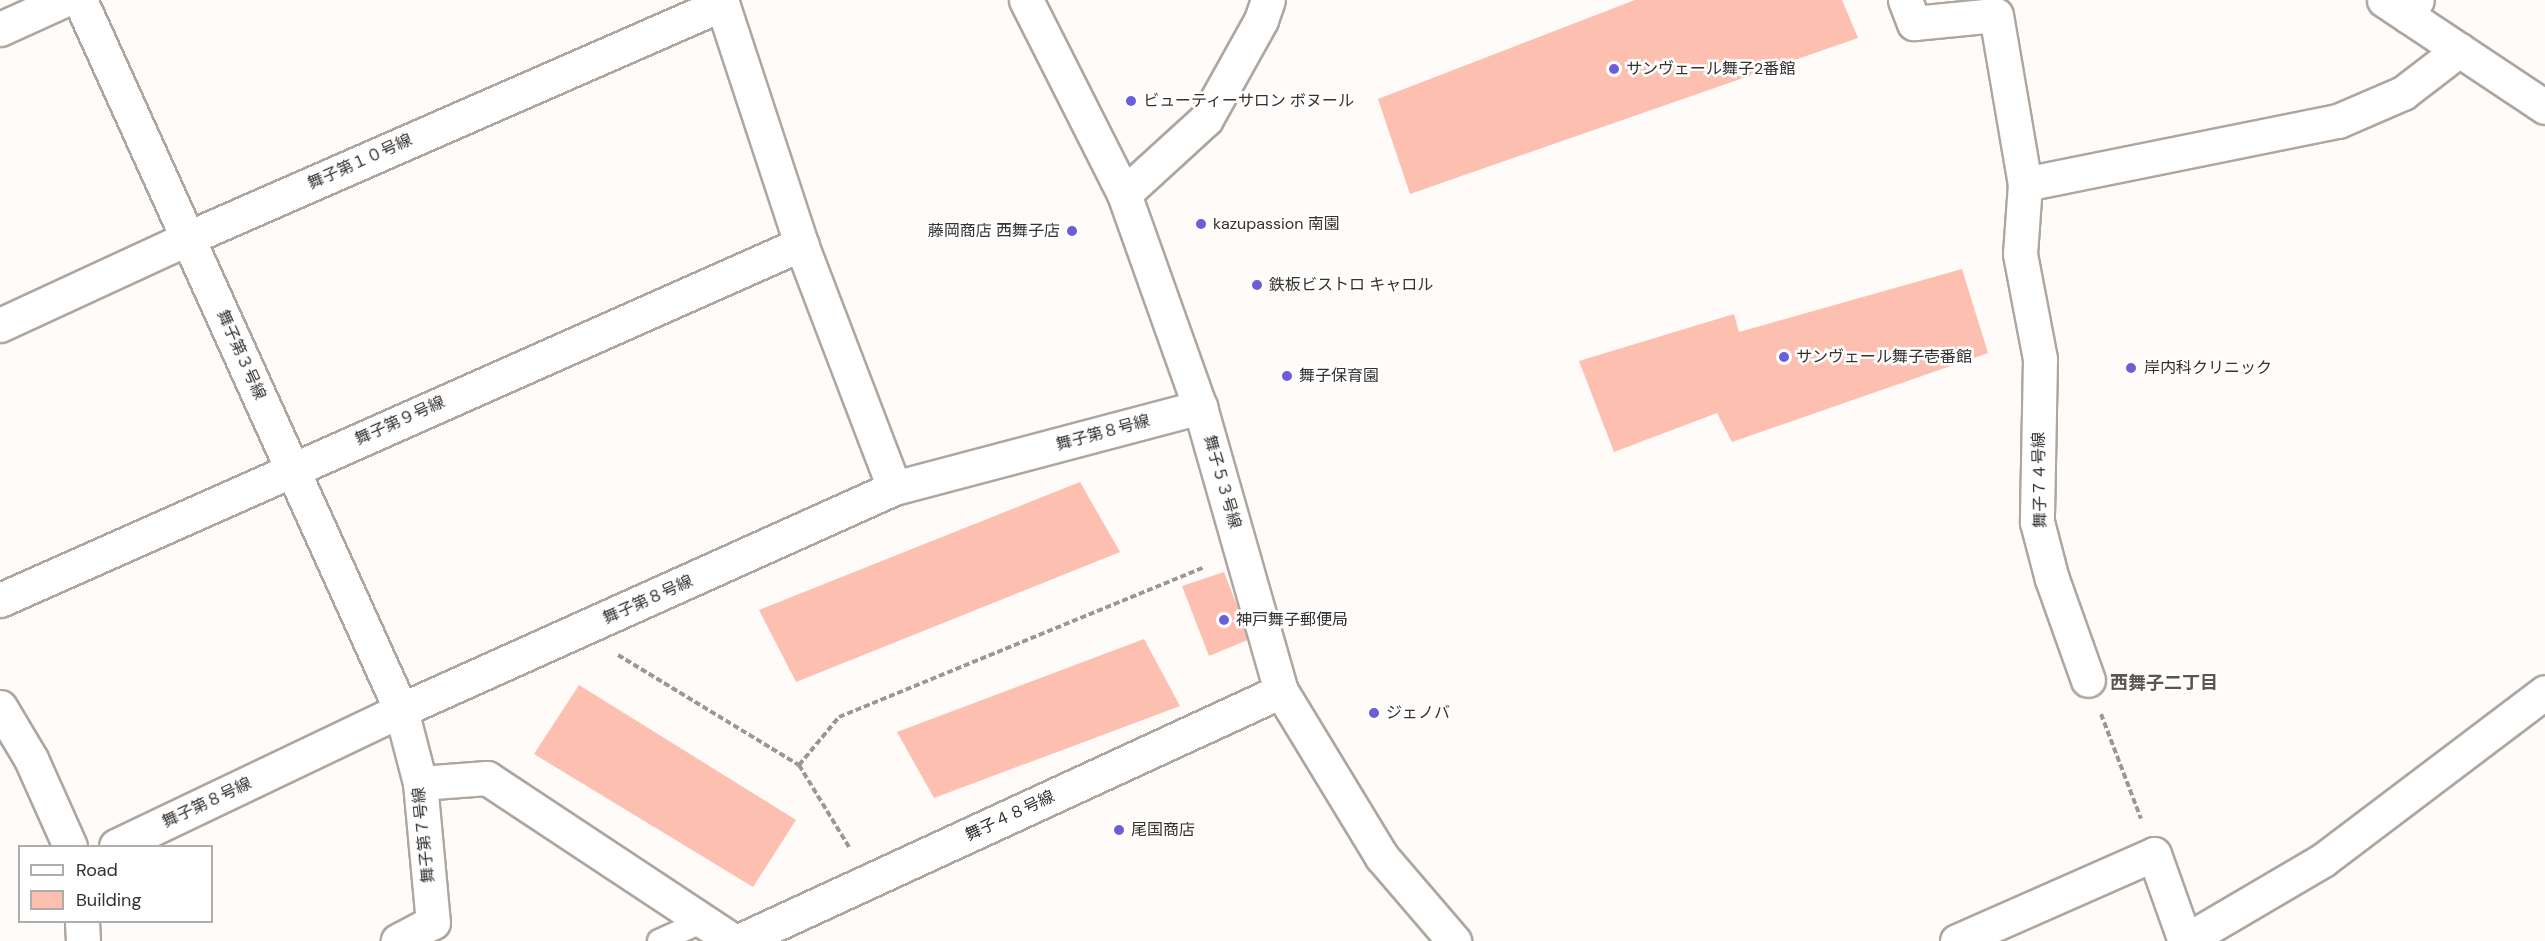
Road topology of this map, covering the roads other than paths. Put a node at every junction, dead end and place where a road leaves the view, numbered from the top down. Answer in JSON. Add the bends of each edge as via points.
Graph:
{"nodes":[{"id":1,"x":64,"y":0,"type":"edge"},
{"id":2,"x":80,"y":0,"type":"edge"},
{"id":3,"x":1026,"y":0,"type":"edge"},
{"id":4,"x":1268,"y":0,"type":"edge"},
{"id":5,"x":1905,"y":0,"type":"edge"},
{"id":6,"x":722,"y":2,"type":"edge"},
{"id":7,"x":2403,"y":5,"type":"edge"},
{"id":8,"x":1998,"y":8,"type":"edge"},
{"id":9,"x":0,"y":29,"type":"edge"},
{"id":10,"x":2459,"y":50,"type":"junction"},
{"id":11,"x":2545,"y":107,"type":"edge"},
{"id":12,"x":2025,"y":184,"type":"junction"},
{"id":13,"x":1124,"y":194,"type":"junction"},
{"id":14,"x":188,"y":238,"type":"junction"},
{"id":15,"x":801,"y":244,"type":"junction"},
{"id":16,"x":0,"y":325,"type":"edge"},
{"id":17,"x":1200,"y":407,"type":"junction"},
{"id":18,"x":292,"y":469,"type":"junction"},
{"id":19,"x":894,"y":488,"type":"junction"},
{"id":20,"x":0,"y":600,"type":"edge"},
{"id":21,"x":2088,"y":680,"type":"road end"},
{"id":22,"x":1281,"y":691,"type":"junction"},
{"id":23,"x":2545,"y":692,"type":"edge"},
{"id":24,"x":0,"y":707,"type":"edge"},
{"id":25,"x":401,"y":711,"type":"junction"},
{"id":26,"x":420,"y":783,"type":"junction"},
{"id":27,"x":70,"y":845,"type":"edge"},
{"id":28,"x":118,"y":845,"type":"edge"},
{"id":29,"x":703,"y":921,"type":"junction"},
{"id":30,"x":82,"y":923,"type":"edge"},
{"id":31,"x":83,"y":941,"type":"edge"},
{"id":32,"x":398,"y":941,"type":"edge"},
{"id":33,"x":659,"y":941,"type":"edge"},
{"id":34,"x":733,"y":941,"type":"edge"},
{"id":35,"x":739,"y":941,"type":"edge"},
{"id":36,"x":1454,"y":941,"type":"edge"},
{"id":37,"x":1956,"y":941,"type":"edge"},
{"id":38,"x":2185,"y":941,"type":"edge"}],
"edges":[{"from":1,"to":9,"type":"street"},
{"from":2,"to":14,"type":"street","name":"舞子第３号線"},
{"from":3,"to":13,"type":"street","name":"舞子５３号線"},
{"from":4,"to":13,"type":"street","via":[[1261,20],[1206,119]]},
{"from":5,"to":8,"type":"street","via":[[1914,23]]},
{"from":6,"to":14,"type":"street","name":"舞子第１０号線"},
{"from":6,"to":15,"type":"street"},
{"from":7,"to":10,"type":"street"},
{"from":8,"to":12,"type":"street","name":"舞子７４号線"},
{"from":10,"to":11,"type":"street"},
{"from":10,"to":12,"type":"street","via":[[2403,93],[2338,121]]},
{"from":12,"to":21,"type":"street","name":"舞子７４号線","via":[[2020,254],[2040,359],[2037,522],[2052,579]]},
{"from":13,"to":17,"type":"street","name":"舞子５３号線"},
{"from":14,"to":16,"type":"street","name":"舞子第１０号線"},
{"from":14,"to":18,"type":"street","name":"舞子第３号線"},
{"from":15,"to":18,"type":"street","name":"舞子第９号線"},
{"from":15,"to":19,"type":"street"},
{"from":17,"to":19,"type":"street","name":"舞子第８号線"},
{"from":17,"to":22,"type":"street","name":"舞子５３号線"},
{"from":18,"to":20,"type":"street","name":"舞子第９号線"},
{"from":18,"to":25,"type":"street","name":"舞子第３号線"},
{"from":19,"to":25,"type":"street","name":"舞子第８号線"},
{"from":22,"to":35,"type":"street","name":"舞子４８号線"},
{"from":22,"to":36,"type":"street","name":"舞子５３号線","via":[[1382,857]]},
{"from":23,"to":38,"type":"street","via":[[2323,860]]},
{"from":24,"to":27,"type":"street","via":[[31,759]]},
{"from":25,"to":26,"type":"street","name":"舞子第７号線"},
{"from":25,"to":28,"type":"street","name":"舞子第８号線"},
{"from":26,"to":29,"type":"street","via":[[487,778]]},
{"from":26,"to":32,"type":"street","name":"舞子第７号線","via":[[433,922]]},
{"from":29,"to":33,"type":"lane"},
{"from":29,"to":34,"type":"street"},
{"from":30,"to":31,"type":"street"},
{"from":37,"to":38,"type":"street","via":[[2154,854]]}]}
